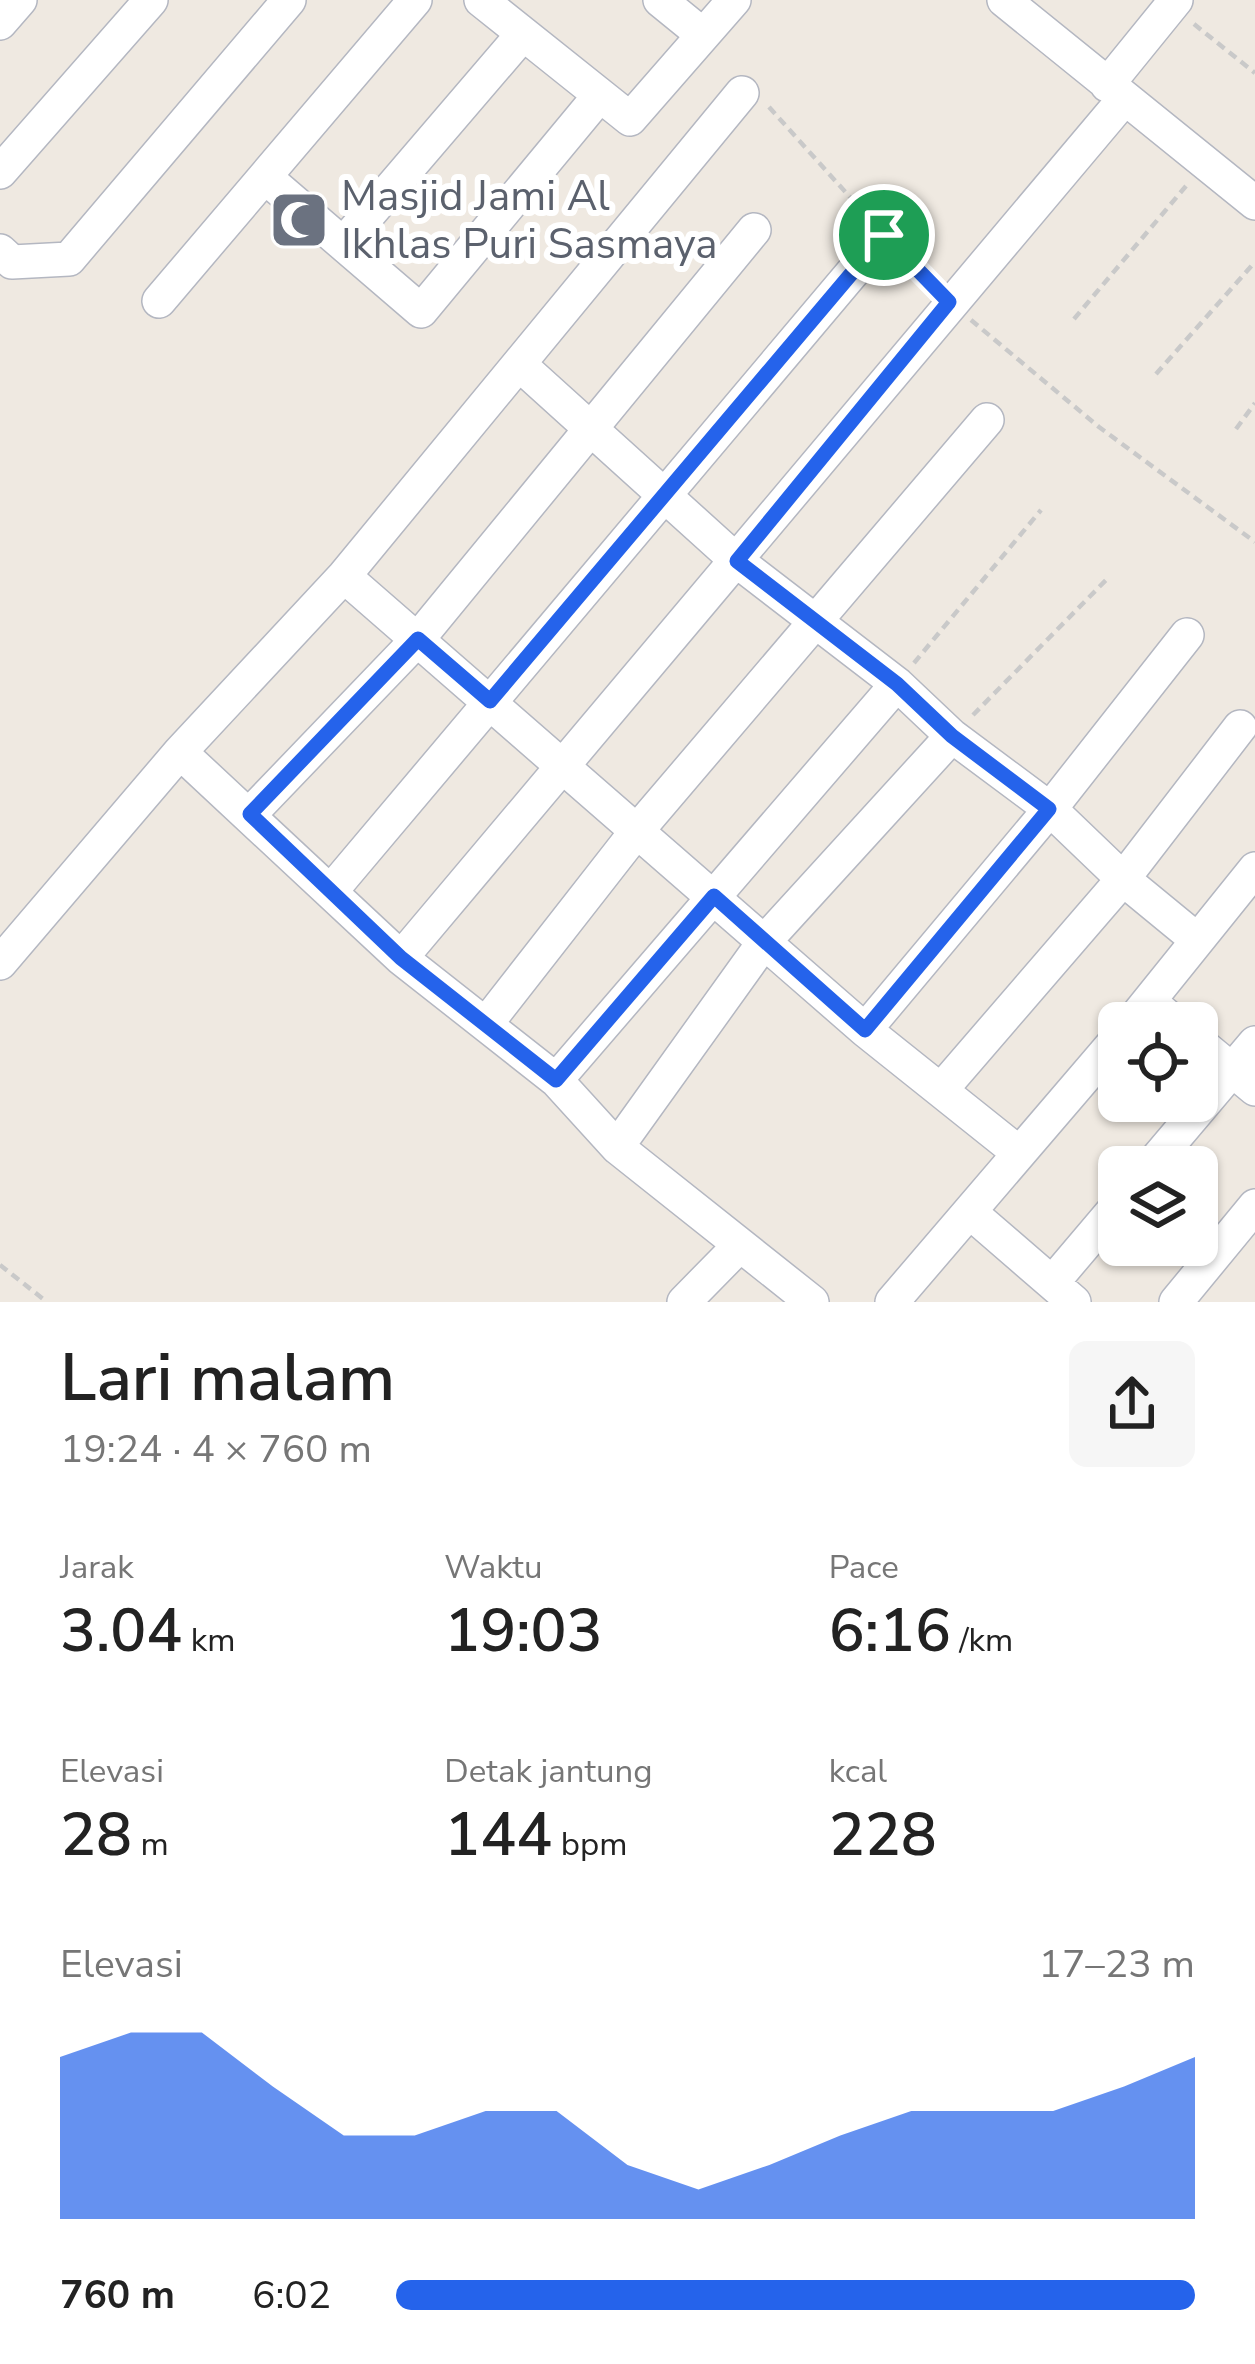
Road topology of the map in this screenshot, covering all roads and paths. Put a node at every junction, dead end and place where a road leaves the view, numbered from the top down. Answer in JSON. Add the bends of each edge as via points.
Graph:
{"nodes":[{"id":1,"x":20,"y":0,"type":"edge"},
{"id":2,"x":151,"y":0,"type":"edge"},
{"id":3,"x":289,"y":0,"type":"edge"},
{"id":4,"x":415,"y":0,"type":"edge"},
{"id":5,"x":481,"y":0,"type":"edge"},
{"id":6,"x":661,"y":0,"type":"edge"},
{"id":7,"x":684,"y":0,"type":"edge"},
{"id":8,"x":1004,"y":0,"type":"edge"},
{"id":9,"x":1174,"y":3,"type":"edge"},
{"id":10,"x":717,"y":20,"type":"edge"},
{"id":11,"x":0,"y":23,"type":"edge"},
{"id":12,"x":523,"y":34,"type":"junction"},
{"id":13,"x":1255,"y":73,"type":"edge"},
{"id":14,"x":1115,"y":92,"type":"junction"},
{"id":15,"x":742,"y":93,"type":"joint"},
{"id":16,"x":600,"y":95,"type":"junction"},
{"id":17,"x":1206,"y":164,"type":"junction"},
{"id":18,"x":0,"y":172,"type":"edge"},
{"id":19,"x":265,"y":177,"type":"junction"},
{"id":20,"x":1255,"y":203,"type":"edge"},
{"id":21,"x":754,"y":230,"type":"dead end"},
{"id":22,"x":884,"y":235,"type":"junction"},
{"id":23,"x":344,"y":243,"type":"junction"},
{"id":24,"x":0,"y":251,"type":"edge"},
{"id":25,"x":1255,"y":262,"type":"edge"},
{"id":26,"x":159,"y":301,"type":"dead end"},
{"id":27,"x":949,"y":302,"type":"junction"},
{"id":28,"x":1073,"y":319,"type":"dead end"},
{"id":29,"x":519,"y":364,"type":"junction"},
{"id":30,"x":1156,"y":374,"type":"dead end"},
{"id":31,"x":1255,"y":404,"type":"edge"},
{"id":32,"x":987,"y":419,"type":"dead end"},
{"id":33,"x":1235,"y":429,"type":"dead end"},
{"id":34,"x":593,"y":430,"type":"junction"},
{"id":35,"x":662,"y":493,"type":"junction"},
{"id":36,"x":1041,"y":510,"type":"dead end"},
{"id":37,"x":1255,"y":542,"type":"edge"},
{"id":38,"x":737,"y":561,"type":"junction"},
{"id":39,"x":344,"y":576,"type":"junction"},
{"id":40,"x":1108,"y":578,"type":"dead end"},
{"id":41,"x":815,"y":624,"type":"junction"},
{"id":42,"x":1186,"y":635,"type":"dead end"},
{"id":43,"x":418,"y":639,"type":"junction"},
{"id":44,"x":897,"y":684,"type":"junction"},
{"id":45,"x":490,"y":701,"type":"junction"},
{"id":46,"x":1240,"y":727,"type":"dead end"},
{"id":47,"x":952,"y":736,"type":"junction"},
{"id":48,"x":180,"y":752,"type":"junction"},
{"id":49,"x":564,"y":764,"type":"junction"},
{"id":50,"x":1049,"y":809,"type":"junction"},
{"id":51,"x":250,"y":814,"type":"junction"},
{"id":52,"x":636,"y":832,"type":"junction"},
{"id":53,"x":1255,"y":869,"type":"edge"},
{"id":54,"x":1123,"y":879,"type":"junction"},
{"id":55,"x":331,"y":890,"type":"junction"},
{"id":56,"x":714,"y":896,"type":"junction"},
{"id":57,"x":1196,"y":939,"type":"junction"},
{"id":58,"x":764,"y":942,"type":"junction"},
{"id":59,"x":401,"y":958,"type":"junction"},
{"id":60,"x":0,"y":963,"type":"edge"},
{"id":61,"x":1160,"y":1002,"type":"edge"},
{"id":62,"x":486,"y":1024,"type":"junction"},
{"id":63,"x":865,"y":1030,"type":"junction"},
{"id":64,"x":1255,"y":1043,"type":"edge"},
{"id":65,"x":1218,"y":1058,"type":"edge"},
{"id":66,"x":1098,"y":1061,"type":"edge"},
{"id":67,"x":556,"y":1080,"type":"junction"},
{"id":68,"x":1244,"y":1080,"type":"edge"},
{"id":69,"x":941,"y":1090,"type":"junction"},
{"id":70,"x":1173,"y":1146,"type":"edge"},
{"id":71,"x":617,"y":1147,"type":"junction"},
{"id":72,"x":1019,"y":1153,"type":"junction"},
{"id":73,"x":1255,"y":1206,"type":"edge"},
{"id":74,"x":970,"y":1213,"type":"junction"},
{"id":75,"x":1098,"y":1237,"type":"edge"},
{"id":76,"x":740,"y":1245,"type":"junction"},
{"id":77,"x":0,"y":1265,"type":"edge"},
{"id":78,"x":1063,"y":1292,"type":"edge"},
{"id":79,"x":907,"y":1297,"type":"edge"},
{"id":80,"x":47,"y":1302,"type":"edge"},
{"id":81,"x":684,"y":1302,"type":"edge"},
{"id":82,"x":812,"y":1302,"type":"edge"},
{"id":83,"x":1176,"y":1302,"type":"edge"}],
"edges":[{"from":1,"to":11,"type":"street"},
{"from":2,"to":18,"type":"street"},
{"from":3,"to":24,"type":"street","via":[[69,259],[13,262]]},
{"from":4,"to":19,"type":"street"},
{"from":5,"to":12,"type":"street"},
{"from":6,"to":10,"type":"street"},
{"from":7,"to":10,"type":"street"},
{"from":8,"to":14,"type":"street"},
{"from":9,"to":13,"type":"path"},
{"from":9,"to":14,"type":"street"},
{"from":10,"to":16,"type":"street","via":[[630,119]]},
{"from":12,"to":16,"type":"street"},
{"from":12,"to":23,"type":"street"},
{"from":14,"to":17,"type":"street"},
{"from":14,"to":27,"type":"street"},
{"from":15,"to":22,"type":"path","via":[[759,96]]},
{"from":15,"to":29,"type":"street"},
{"from":16,"to":23,"type":"street","via":[[421,311]]},
{"from":17,"to":20,"type":"street"},
{"from":17,"to":28,"type":"path"},
{"from":19,"to":23,"type":"street"},
{"from":19,"to":26,"type":"street"},
{"from":21,"to":34,"type":"street"},
{"from":22,"to":27,"type":"path"},
{"from":22,"to":35,"type":"street"},
{"from":25,"to":30,"type":"path"},
{"from":27,"to":37,"type":"path"},
{"from":27,"to":38,"type":"street"},
{"from":29,"to":34,"type":"street"},
{"from":29,"to":39,"type":"street"},
{"from":31,"to":33,"type":"path"},
{"from":32,"to":41,"type":"street"},
{"from":34,"to":35,"type":"street"},
{"from":34,"to":43,"type":"street"},
{"from":35,"to":38,"type":"street"},
{"from":35,"to":45,"type":"street"},
{"from":36,"to":44,"type":"path"},
{"from":38,"to":41,"type":"street"},
{"from":38,"to":49,"type":"street"},
{"from":39,"to":43,"type":"street"},
{"from":39,"to":48,"type":"street"},
{"from":40,"to":47,"type":"path"},
{"from":41,"to":44,"type":"street"},
{"from":41,"to":52,"type":"street"},
{"from":42,"to":50,"type":"street"},
{"from":43,"to":45,"type":"street"},
{"from":43,"to":51,"type":"street"},
{"from":44,"to":47,"type":"street"},
{"from":44,"to":56,"type":"street"},
{"from":45,"to":49,"type":"street"},
{"from":45,"to":55,"type":"street"},
{"from":46,"to":54,"type":"street"},
{"from":47,"to":50,"type":"street"},
{"from":47,"to":58,"type":"street"},
{"from":48,"to":51,"type":"street"},
{"from":48,"to":60,"type":"street"},
{"from":49,"to":52,"type":"street"},
{"from":49,"to":59,"type":"street"},
{"from":50,"to":54,"type":"street"},
{"from":50,"to":63,"type":"street"},
{"from":51,"to":55,"type":"street"},
{"from":52,"to":56,"type":"street"},
{"from":52,"to":62,"type":"street"},
{"from":53,"to":57,"type":"street"},
{"from":54,"to":57,"type":"street"},
{"from":54,"to":69,"type":"street"},
{"from":55,"to":59,"type":"street"},
{"from":56,"to":58,"type":"street"},
{"from":56,"to":67,"type":"street"},
{"from":57,"to":61,"type":"street"},
{"from":58,"to":63,"type":"street"},
{"from":58,"to":71,"type":"street"},
{"from":59,"to":62,"type":"street"},
{"from":62,"to":67,"type":"street"},
{"from":63,"to":69,"type":"street"},
{"from":64,"to":68,"type":"street"},
{"from":65,"to":68,"type":"street"},
{"from":66,"to":72,"type":"street"},
{"from":67,"to":71,"type":"street"},
{"from":68,"to":70,"type":"street"},
{"from":69,"to":72,"type":"street"},
{"from":71,"to":76,"type":"street"},
{"from":72,"to":74,"type":"street"},
{"from":73,"to":83,"type":"street"},
{"from":74,"to":78,"type":"street"},
{"from":74,"to":79,"type":"street"},
{"from":75,"to":78,"type":"street"},
{"from":76,"to":81,"type":"street"},
{"from":76,"to":82,"type":"street"},
{"from":77,"to":80,"type":"path"}]}
